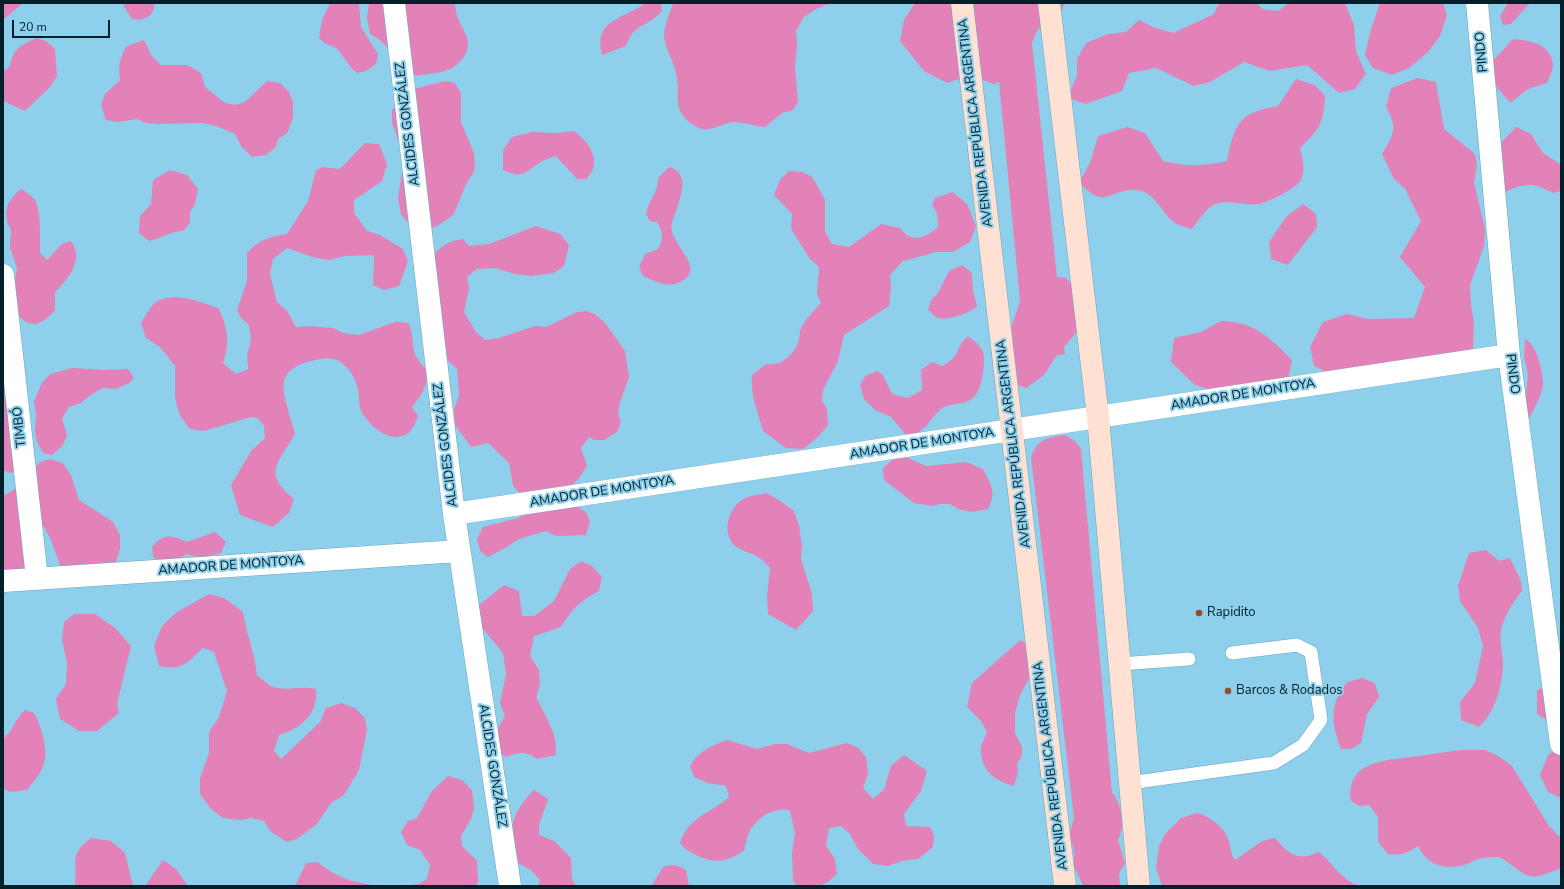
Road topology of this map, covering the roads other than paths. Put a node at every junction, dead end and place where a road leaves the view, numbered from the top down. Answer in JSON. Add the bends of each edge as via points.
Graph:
{"nodes":[{"id":1,"x":394,"y":3,"type":"edge"},
{"id":2,"x":962,"y":3,"type":"edge"},
{"id":3,"x":1049,"y":3,"type":"edge"},
{"id":4,"x":1477,"y":3,"type":"edge"},
{"id":5,"x":3,"y":275,"type":"edge"},
{"id":6,"x":1509,"y":355,"type":"junction"},
{"id":7,"x":1098,"y":417,"type":"junction"},
{"id":8,"x":1012,"y":430,"type":"junction"},
{"id":9,"x":454,"y":514,"type":"junction"},
{"id":10,"x":460,"y":551,"type":"junction"},
{"id":11,"x":37,"y":578,"type":"junction"},
{"id":12,"x":3,"y":582,"type":"edge"},
{"id":13,"x":1232,"y":653,"type":"dead end"},
{"id":14,"x":1189,"y":659,"type":"dead end"},
{"id":15,"x":1119,"y":664,"type":"junction"},
{"id":16,"x":1561,"y":744,"type":"edge"},
{"id":17,"x":1130,"y":783,"type":"junction"},
{"id":18,"x":510,"y":886,"type":"edge"},
{"id":19,"x":1065,"y":886,"type":"edge"},
{"id":20,"x":1139,"y":886,"type":"edge"}],
"edges":[{"from":1,"to":9,"type":"street","name":"ALCIDES GONZÁLEZ"},
{"from":2,"to":8,"type":"main road","name":"AVENIDA REPÚBLICA ARGENTINA"},
{"from":3,"to":7,"type":"main road"},
{"from":4,"to":6,"type":"street","name":"PINDO"},
{"from":5,"to":11,"type":"street","name":"TIMBÓ"},
{"from":6,"to":7,"type":"street","name":"AMADOR DE MONTOYA"},
{"from":6,"to":16,"type":"street","name":"PINDO"},
{"from":7,"to":8,"type":"street","name":"AMADOR DE MONTOYA"},
{"from":7,"to":15,"type":"main road"},
{"from":8,"to":9,"type":"street","name":"AMADOR DE MONTOYA"},
{"from":8,"to":19,"type":"main road","name":"AVENIDA REPÚBLICA ARGENTINA"},
{"from":9,"to":10,"type":"street","name":"ALCIDES GONZÁLEZ"},
{"from":10,"to":11,"type":"street","name":"AMADOR DE MONTOYA"},
{"from":10,"to":18,"type":"street","name":"ALCIDES GONZÁLEZ"},
{"from":11,"to":12,"type":"street","name":"AMADOR DE MONTOYA"},
{"from":13,"to":17,"type":"lane","via":[[1297,645],[1311,652],[1321,720],[1304,745],[1274,763]]},
{"from":14,"to":15,"type":"lane"},
{"from":15,"to":17,"type":"main road"},
{"from":17,"to":20,"type":"main road"}]}
